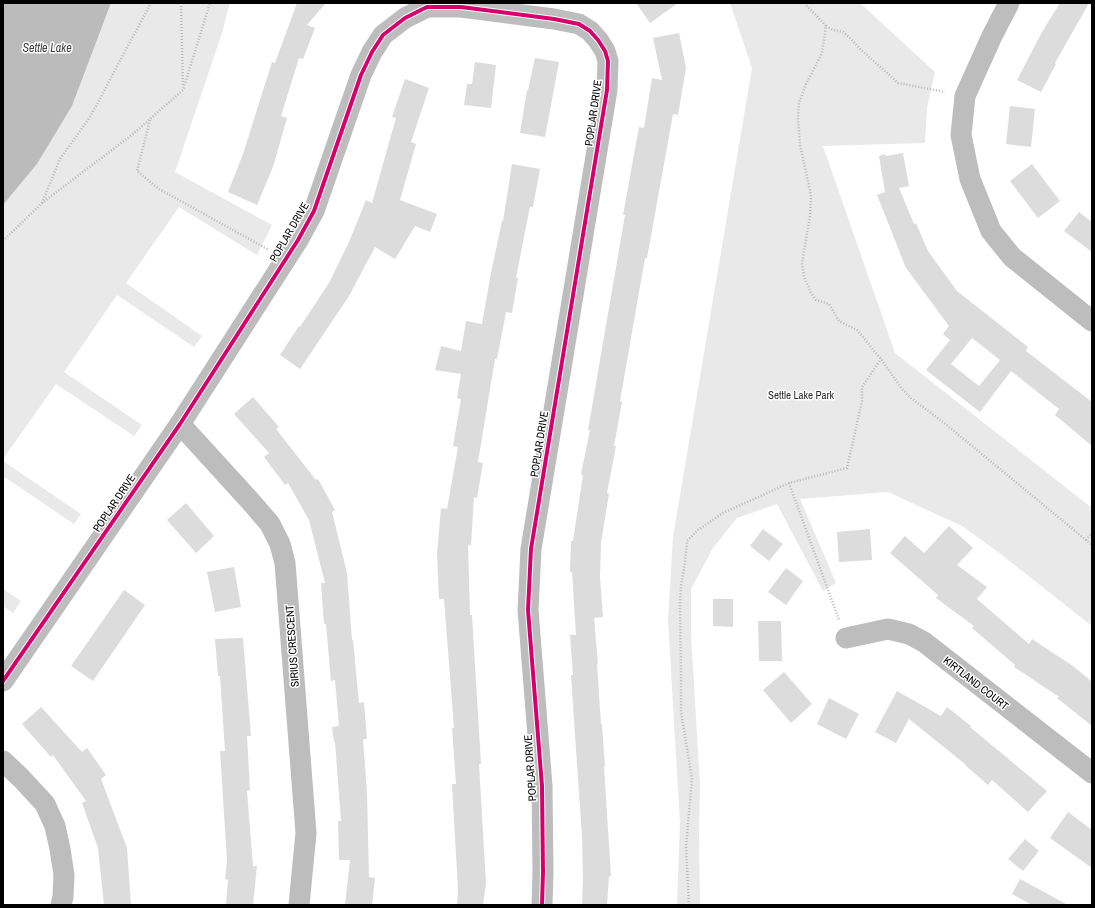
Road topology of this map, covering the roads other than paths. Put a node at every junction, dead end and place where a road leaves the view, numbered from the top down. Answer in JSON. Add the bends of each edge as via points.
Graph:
{"nodes":[{"id":1,"x":1010,"y":3,"type":"edge"},
{"id":2,"x":1092,"y":321,"type":"edge"},
{"id":3,"x":180,"y":424,"type":"junction"},
{"id":4,"x":846,"y":638,"type":"road end"},
{"id":5,"x":3,"y":681,"type":"edge"},
{"id":6,"x":3,"y":761,"type":"edge"},
{"id":7,"x":1092,"y":773,"type":"edge"},
{"id":8,"x":61,"y":905,"type":"edge"},
{"id":9,"x":299,"y":905,"type":"edge"},
{"id":10,"x":542,"y":905,"type":"edge"}],
"edges":[{"from":1,"to":2,"type":"street","via":[[965,96],[962,135],[970,179],[991,231],[1012,257]]},
{"from":3,"to":5,"type":"street","name":"POPLAR DRIVE"},
{"from":3,"to":9,"type":"street","name":"SIRIUS CRESCENT","via":[[270,524],[280,544],[285,563],[306,833]]},
{"from":3,"to":10,"type":"street","name":"POPLAR DRIVE","via":[[314,211],[361,75],[383,35],[405,18],[427,7],[461,7],[554,19],[579,24],[590,31],[605,51],[608,61],[607,90],[531,549],[528,610],[542,786]]},
{"from":4,"to":7,"type":"street","name":"KIRTLAND COURT","via":[[888,629],[908,634],[924,642]]},
{"from":6,"to":8,"type":"street","via":[[45,804],[55,826],[64,875]]}]}
